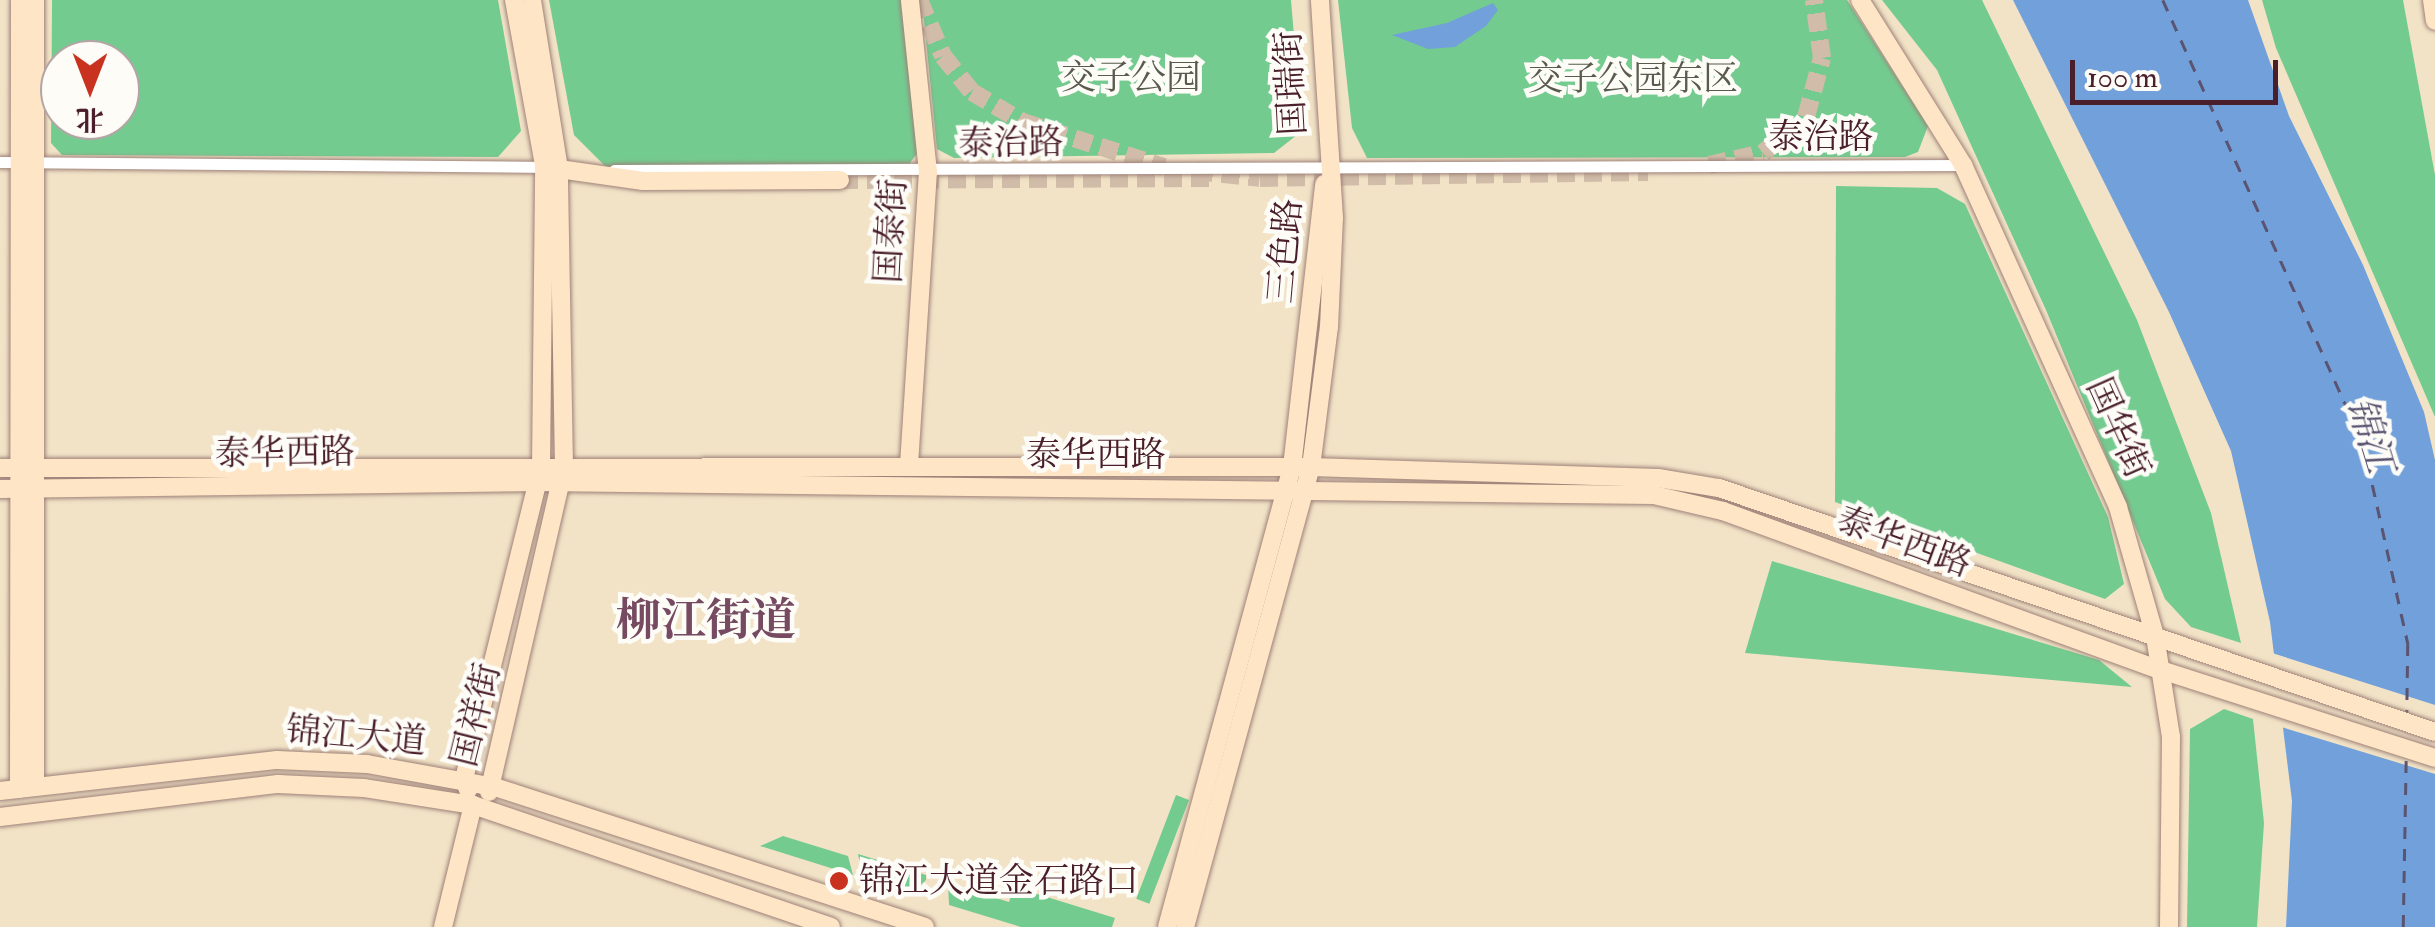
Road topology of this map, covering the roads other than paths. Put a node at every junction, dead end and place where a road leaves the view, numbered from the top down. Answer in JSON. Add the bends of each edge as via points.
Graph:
{"nodes":[{"id":1,"x":20,"y":0,"type":"edge"},
{"id":2,"x":35,"y":0,"type":"edge"},
{"id":3,"x":514,"y":0,"type":"edge"},
{"id":4,"x":532,"y":0,"type":"edge"},
{"id":5,"x":910,"y":0,"type":"edge"},
{"id":6,"x":1320,"y":0,"type":"edge"},
{"id":7,"x":1860,"y":0,"type":"edge"},
{"id":8,"x":2432,"y":0,"type":"edge"},
{"id":9,"x":2435,"y":21,"type":"edge"},
{"id":10,"x":0,"y":162,"type":"edge"},
{"id":11,"x":29,"y":162,"type":"junction"},
{"id":12,"x":1328,"y":164,"type":"junction"},
{"id":13,"x":1963,"y":165,"type":"junction"},
{"id":14,"x":552,"y":167,"type":"junction"},
{"id":15,"x":928,"y":172,"type":"junction"},
{"id":16,"x":840,"y":180,"type":"tunnel mouth"},
{"id":17,"x":908,"y":465,"type":"junction"},
{"id":18,"x":1302,"y":466,"type":"junction"},
{"id":19,"x":0,"y":468,"type":"edge"},
{"id":20,"x":28,"y":468,"type":"junction"},
{"id":21,"x":540,"y":475,"type":"junction"},
{"id":22,"x":562,"y":475,"type":"junction"},
{"id":23,"x":18,"y":489,"type":"edge"},
{"id":24,"x":1296,"y":489,"type":"junction"},
{"id":25,"x":2155,"y":636,"type":"junction"},
{"id":26,"x":2162,"y":670,"type":"junction"},
{"id":27,"x":2435,"y":732,"type":"edge"},
{"id":28,"x":2435,"y":758,"type":"edge"},
{"id":29,"x":464,"y":779,"type":"junction"},
{"id":30,"x":495,"y":787,"type":"junction"},
{"id":31,"x":18,"y":789,"type":"edge"},
{"id":32,"x":473,"y":805,"type":"junction"},
{"id":33,"x":0,"y":818,"type":"edge"},
{"id":34,"x":443,"y":927,"type":"edge"},
{"id":35,"x":831,"y":927,"type":"edge"},
{"id":36,"x":925,"y":927,"type":"edge"},
{"id":37,"x":1167,"y":927,"type":"edge"},
{"id":38,"x":1185,"y":927,"type":"edge"},
{"id":39,"x":2169,"y":927,"type":"edge"}],
"edges":[{"from":1,"to":11,"type":"street"},
{"from":2,"to":11,"type":"street"},
{"from":3,"to":14,"type":"street","name":"国祥街"},
{"from":4,"to":14,"type":"street","name":"国祥街"},
{"from":5,"to":15,"type":"street","name":"国泰街"},
{"from":6,"to":12,"type":"street","name":"国瑞街"},
{"from":7,"to":13,"type":"street","name":"国华街"},
{"from":8,"to":9,"type":"street"},
{"from":10,"to":11,"type":"street","name":"泰治路"},
{"from":11,"to":14,"type":"street","name":"泰治路"},
{"from":11,"to":20,"type":"street"},
{"from":12,"to":13,"type":"street","name":"泰治路"},
{"from":12,"to":15,"type":"street","name":"泰治路"},
{"from":12,"to":18,"type":"street","name":"三色路"},
{"from":13,"to":25,"type":"street","name":"国华街","via":[[2118,508]]},
{"from":14,"to":15,"type":"street","name":"泰治路"},
{"from":14,"to":16,"type":"street","via":[[643,181]]},
{"from":14,"to":21,"type":"street","name":"国祥街"},
{"from":14,"to":22,"type":"street","name":"国祥街"},
{"from":15,"to":17,"type":"street","name":"国泰街"},
{"from":17,"to":18,"type":"street","name":"泰华西路"},
{"from":17,"to":22,"type":"street","name":"泰华西路"},
{"from":18,"to":24,"type":"street","name":"三色路"},
{"from":18,"to":25,"type":"street","name":"泰华西路","via":[[1658,478],[1719,488]]},
{"from":19,"to":20,"type":"street","name":"泰华西路"},
{"from":20,"to":21,"type":"street","name":"泰华西路"},
{"from":20,"to":23,"type":"street"},
{"from":21,"to":22,"type":"street","name":"泰华西路"},
{"from":21,"to":23,"type":"street","name":"泰华西路"},
{"from":21,"to":29,"type":"street","name":"国祥街"},
{"from":22,"to":24,"type":"street","name":"泰华西路"},
{"from":22,"to":30,"type":"street","name":"国祥街"},
{"from":23,"to":31,"type":"street"},
{"from":24,"to":26,"type":"street","name":"泰华西路","via":[[1654,495],[1723,511]]},
{"from":24,"to":37,"type":"street","name":"三色路"},
{"from":24,"to":38,"type":"street","name":"三色路"},
{"from":25,"to":26,"type":"street","name":"国华街"},
{"from":25,"to":27,"type":"street","name":"泰华西路"},
{"from":26,"to":28,"type":"street","name":"泰华西路"},
{"from":26,"to":39,"type":"street","name":"国华街","via":[[2176,811]]},
{"from":29,"to":30,"type":"street","name":"锦江大道"},
{"from":29,"to":31,"type":"street","name":"锦江大道","via":[[277,760]]},
{"from":29,"to":32,"type":"street","name":"国祥街"},
{"from":30,"to":32,"type":"street","name":"国祥街"},
{"from":30,"to":36,"type":"street","name":"锦江大道"},
{"from":32,"to":33,"type":"street","name":"锦江大道","via":[[364,788],[278,784]]},
{"from":32,"to":34,"type":"street"},
{"from":32,"to":35,"type":"street","name":"锦江大道"}]}
